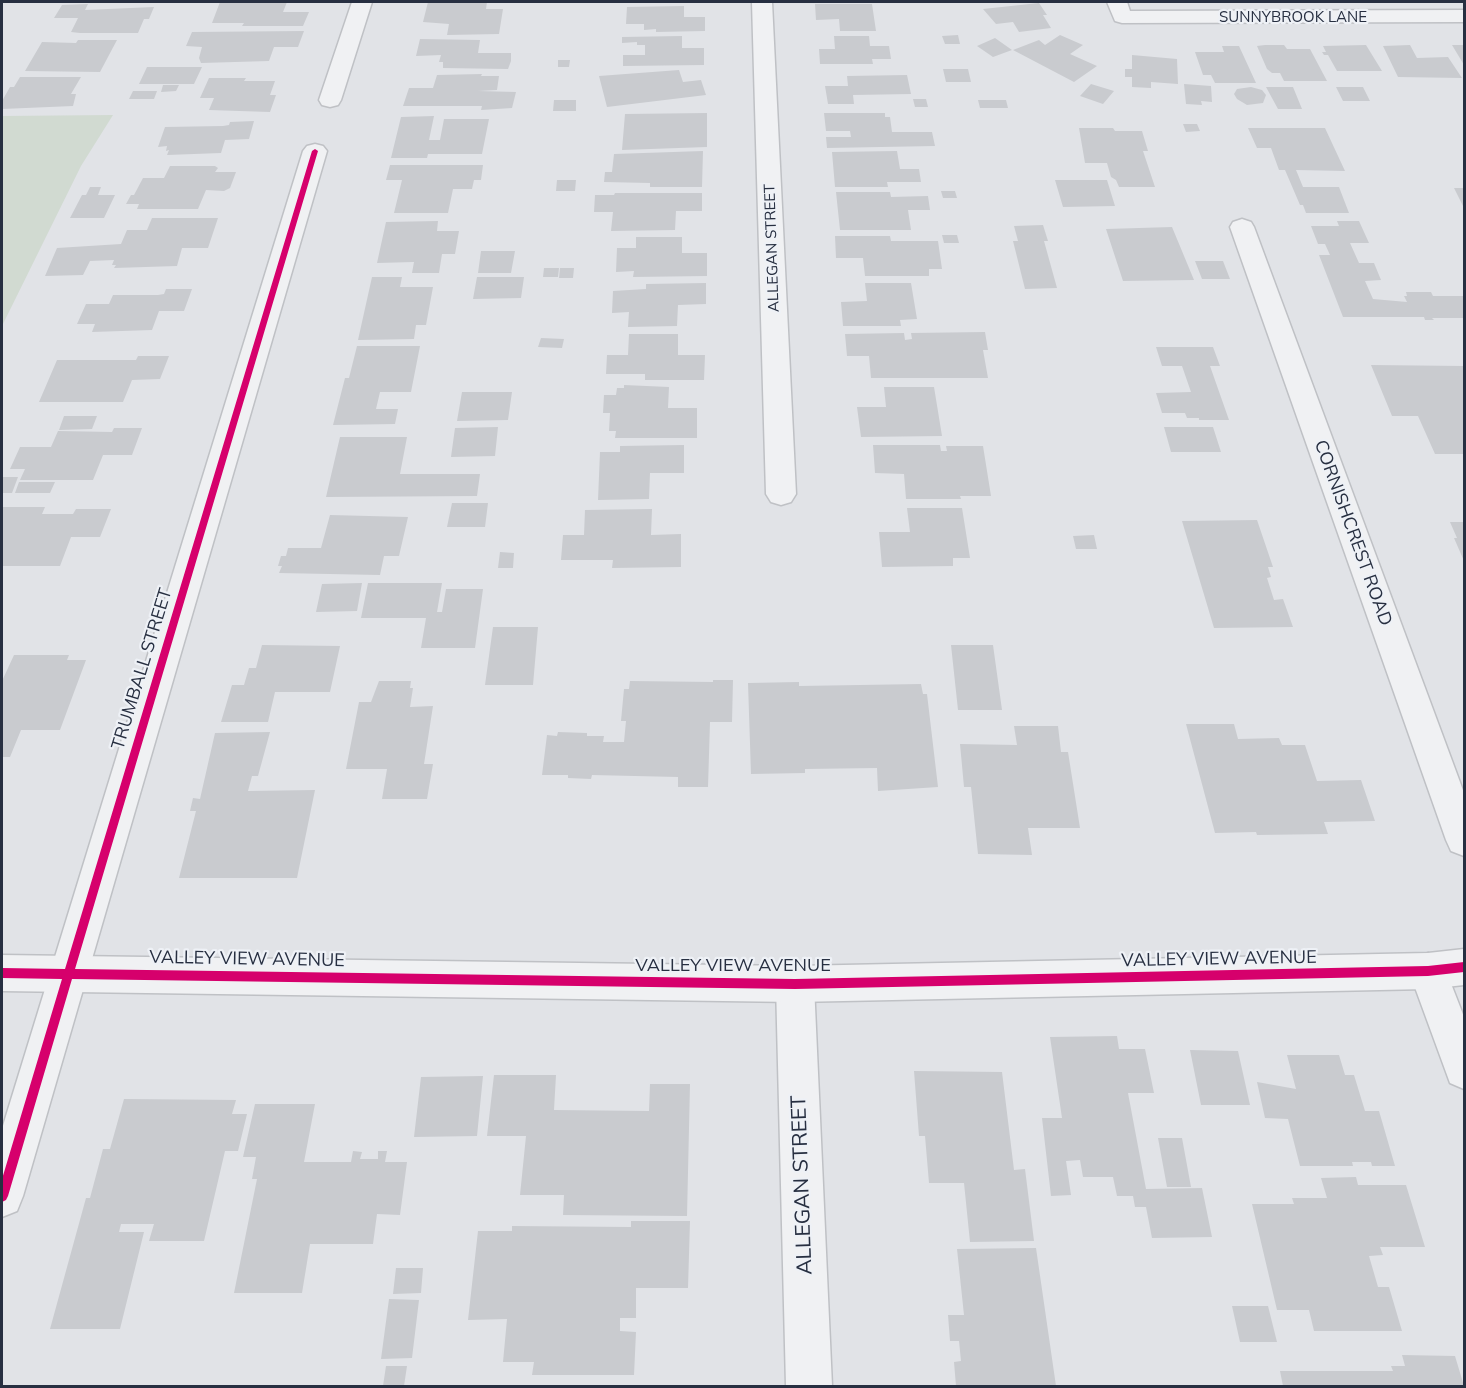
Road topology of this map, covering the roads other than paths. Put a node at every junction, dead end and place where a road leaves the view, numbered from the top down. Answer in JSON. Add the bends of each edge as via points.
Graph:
{"nodes":[{"id":1,"x":362,"y":2,"type":"edge"},
{"id":2,"x":762,"y":2,"type":"edge"},
{"id":3,"x":1119,"y":9,"type":"edge"},
{"id":4,"x":1464,"y":16,"type":"edge"},
{"id":5,"x":330,"y":100,"type":"dead end"},
{"id":6,"x":315,"y":152,"type":"dead end"},
{"id":7,"x":1242,"y":227,"type":"dead end"},
{"id":8,"x":781,"y":494,"type":"dead end"},
{"id":9,"x":1464,"y":840,"type":"edge"},
{"id":10,"x":1446,"y":969,"type":"edge"},
{"id":11,"x":2,"y":973,"type":"edge"},
{"id":12,"x":68,"y":973,"type":"junction"},
{"id":13,"x":795,"y":984,"type":"junction"},
{"id":14,"x":1464,"y":1069,"type":"edge"},
{"id":15,"x":2,"y":1196,"type":"edge"},
{"id":16,"x":809,"y":1386,"type":"edge"}],
"edges":[{"from":1,"to":5,"type":"street"},
{"from":2,"to":8,"type":"street","name":"ALLEGAN STREET"},
{"from":3,"to":4,"type":"street","name":"SUNNYBROOK LANE"},
{"from":6,"to":12,"type":"street","name":"TRUMBALL STREET"},
{"from":7,"to":9,"type":"street","name":"CORNISHCREST ROAD"},
{"from":10,"to":13,"type":"street","name":"VALLEY VIEW AVENUE"},
{"from":10,"to":14,"type":"street"},
{"from":11,"to":12,"type":"street","name":"VALLEY VIEW AVENUE"},
{"from":12,"to":13,"type":"street","name":"VALLEY VIEW AVENUE"},
{"from":12,"to":15,"type":"street","name":"TRUMBALL STREET"},
{"from":13,"to":16,"type":"street","name":"ALLEGAN STREET"}]}
